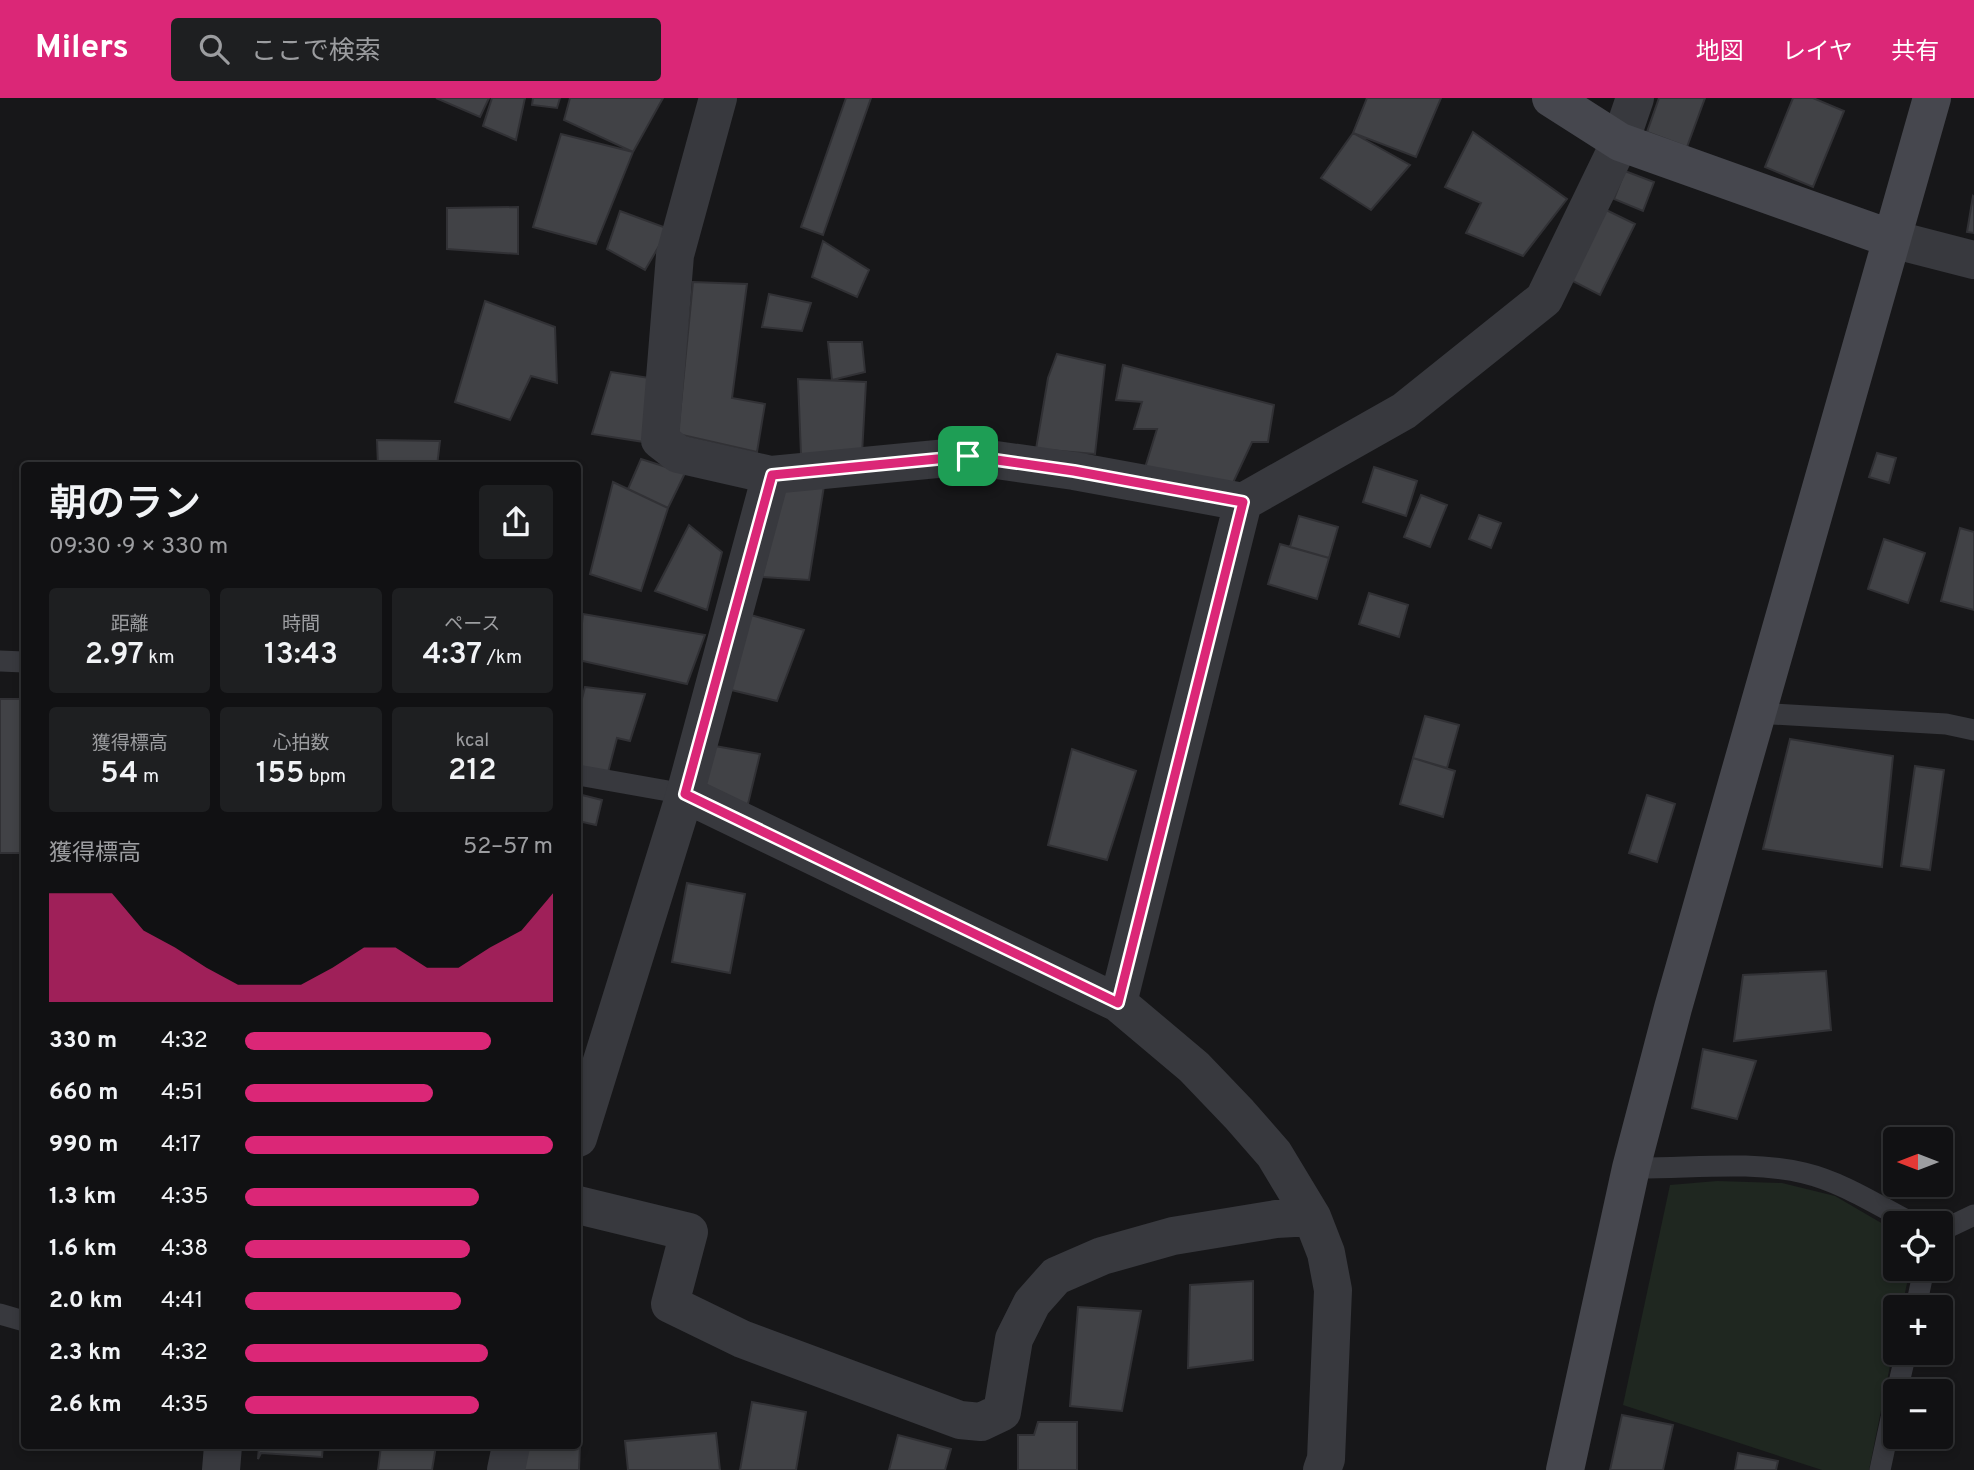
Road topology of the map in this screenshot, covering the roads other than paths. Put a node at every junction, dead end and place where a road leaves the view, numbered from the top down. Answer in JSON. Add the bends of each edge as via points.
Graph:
{"nodes":[{"id":1,"x":718,"y":98,"type":"edge"},
{"id":2,"x":1551,"y":98,"type":"edge"},
{"id":3,"x":1635,"y":98,"type":"edge"},
{"id":4,"x":1932,"y":98,"type":"edge"},
{"id":5,"x":1620,"y":142,"type":"junction"},
{"id":6,"x":1892,"y":239,"type":"junction"},
{"id":7,"x":1974,"y":260,"type":"edge"},
{"id":8,"x":772,"y":475,"type":"junction"},
{"id":9,"x":1243,"y":502,"type":"junction"},
{"id":10,"x":0,"y":661,"type":"edge"},
{"id":11,"x":21,"y":662,"type":"edge"},
{"id":12,"x":1756,"y":713,"type":"junction"},
{"id":13,"x":1974,"y":730,"type":"edge"},
{"id":14,"x":581,"y":776,"type":"edge"},
{"id":15,"x":685,"y":794,"type":"junction"},
{"id":16,"x":1118,"y":1003,"type":"junction"},
{"id":17,"x":581,"y":1128,"type":"edge"},
{"id":18,"x":1631,"y":1168,"type":"junction"},
{"id":19,"x":581,"y":1206,"type":"edge"},
{"id":20,"x":1889,"y":1211,"type":"edge"},
{"id":21,"x":1974,"y":1215,"type":"edge"},
{"id":22,"x":1312,"y":1217,"type":"junction"},
{"id":23,"x":1953,"y":1224,"type":"edge"},
{"id":24,"x":0,"y":1314,"type":"edge"},
{"id":25,"x":21,"y":1320,"type":"edge"},
{"id":26,"x":223,"y":1449,"type":"edge"},
{"id":27,"x":510,"y":1449,"type":"edge"},
{"id":28,"x":1884,"y":1449,"type":"edge"},
{"id":29,"x":221,"y":1470,"type":"edge"},
{"id":30,"x":506,"y":1470,"type":"edge"},
{"id":31,"x":1322,"y":1470,"type":"edge"},
{"id":32,"x":1565,"y":1470,"type":"edge"},
{"id":33,"x":1880,"y":1470,"type":"edge"}],
"edges":[{"from":1,"to":8,"type":"street","via":[[675,255],[660,440],[678,454]]},
{"from":2,"to":5,"type":"street"},
{"from":3,"to":5,"type":"street"},
{"from":4,"to":6,"type":"street"},
{"from":5,"to":6,"type":"street"},
{"from":5,"to":9,"type":"street","via":[[1544,299],[1404,411]]},
{"from":6,"to":7,"type":"street"},
{"from":6,"to":12,"type":"street"},
{"from":8,"to":9,"type":"street","via":[[968,456]]},
{"from":8,"to":15,"type":"street"},
{"from":9,"to":16,"type":"street"},
{"from":10,"to":11,"type":"lane"},
{"from":12,"to":13,"type":"lane","via":[[1945,724]]},
{"from":12,"to":18,"type":"street"},
{"from":14,"to":15,"type":"lane"},
{"from":15,"to":16,"type":"street"},
{"from":15,"to":17,"type":"street"},
{"from":16,"to":22,"type":"street","via":[[1194,1067],[1239,1114],[1275,1154]]},
{"from":18,"to":20,"type":"lane","via":[[1774,1168],[1837,1184]]},
{"from":18,"to":32,"type":"street"},
{"from":19,"to":22,"type":"street","via":[[689,1232],[670,1304],[742,1339],[960,1420],[981,1422],[1002,1412],[1014,1339],[1031,1303],[1056,1276],[1101,1256],[1173,1236]]},
{"from":21,"to":23,"type":"lane"},
{"from":22,"to":31,"type":"street","via":[[1333,1290]]},
{"from":24,"to":25,"type":"lane"},
{"from":26,"to":29,"type":"street"},
{"from":27,"to":30,"type":"street"},
{"from":28,"to":33,"type":"lane"}]}
